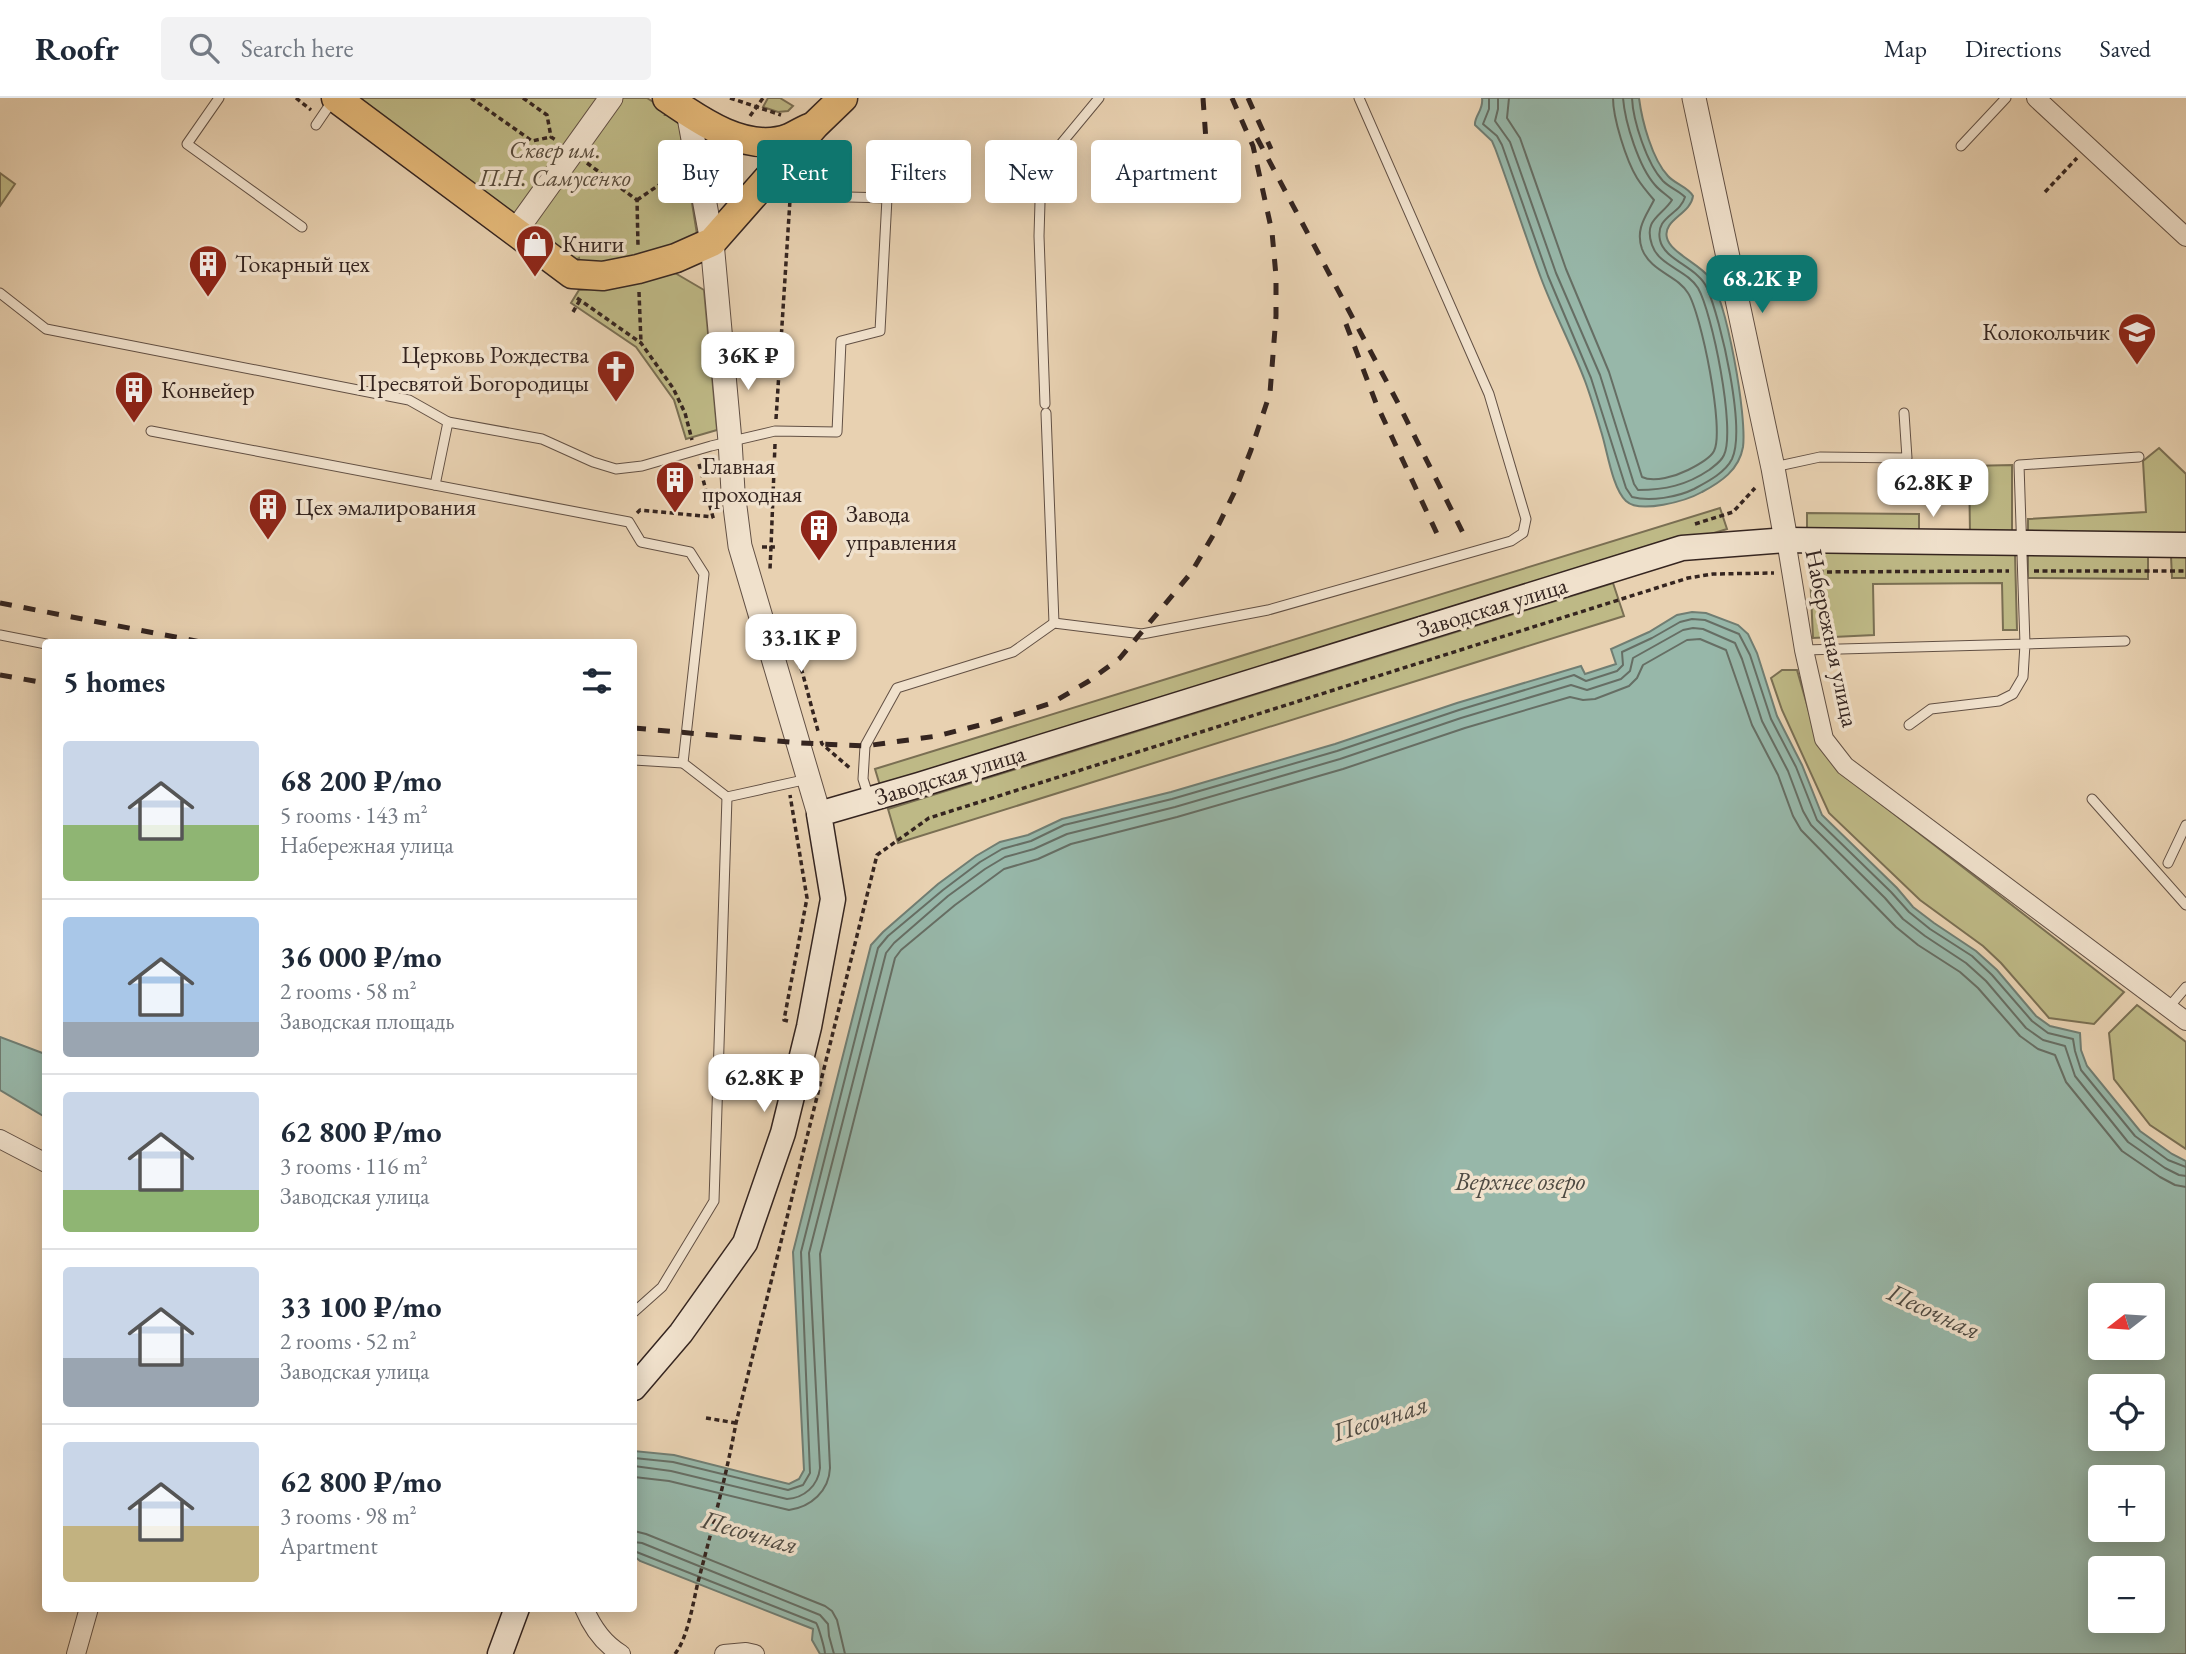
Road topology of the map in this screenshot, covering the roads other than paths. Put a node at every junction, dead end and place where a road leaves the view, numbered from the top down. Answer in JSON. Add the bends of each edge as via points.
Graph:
{"nodes":[{"id":1,"x":219,"y":98,"type":"edge"},
{"id":2,"x":335,"y":98,"type":"edge"},
{"id":3,"x":611,"y":98,"type":"edge"},
{"id":4,"x":843,"y":98,"type":"edge"},
{"id":5,"x":1098,"y":98,"type":"edge"},
{"id":6,"x":1359,"y":98,"type":"edge"},
{"id":7,"x":1694,"y":98,"type":"edge"},
{"id":8,"x":2006,"y":98,"type":"edge"},
{"id":9,"x":2036,"y":98,"type":"edge"},
{"id":10,"x":682,"y":105,"type":"edge"},
{"id":11,"x":316,"y":125,"type":"dead end"},
{"id":12,"x":814,"y":125,"type":"junction"},
{"id":13,"x":801,"y":140,"type":"edge"},
{"id":14,"x":1961,"y":146,"type":"dead end"},
{"id":15,"x":757,"y":191,"type":"edge"},
{"id":16,"x":852,"y":197,"type":"edge"},
{"id":17,"x":302,"y":227,"type":"dead end"},
{"id":18,"x":515,"y":232,"type":"junction"},
{"id":19,"x":2186,"y":237,"type":"edge"},
{"id":20,"x":712,"y":242,"type":"junction"},
{"id":21,"x":676,"y":258,"type":"junction"},
{"id":22,"x":716,"y":283,"type":"junction"},
{"id":23,"x":0,"y":293,"type":"edge"},
{"id":24,"x":1904,"y":413,"type":"dead end"},
{"id":25,"x":448,"y":422,"type":"junction"},
{"id":26,"x":151,"y":431,"type":"dead end"},
{"id":27,"x":730,"y":441,"type":"junction"},
{"id":28,"x":2139,"y":457,"type":"dead end"},
{"id":29,"x":1773,"y":468,"type":"junction"},
{"id":30,"x":435,"y":485,"type":"junction"},
{"id":31,"x":1786,"y":540,"type":"junction"},
{"id":32,"x":2021,"y":543,"type":"junction"},
{"id":33,"x":2186,"y":545,"type":"edge"},
{"id":34,"x":1054,"y":623,"type":"junction"},
{"id":35,"x":0,"y":635,"type":"edge"},
{"id":36,"x":2124,"y":641,"type":"dead end"},
{"id":37,"x":42,"y":643,"type":"edge"},
{"id":38,"x":2025,"y":644,"type":"junction"},
{"id":39,"x":1804,"y":650,"type":"junction"},
{"id":40,"x":1909,"y":725,"type":"dead end"},
{"id":41,"x":637,"y":760,"type":"edge"},
{"id":42,"x":683,"y":764,"type":"junction"},
{"id":43,"x":810,"y":779,"type":"junction"},
{"id":44,"x":866,"y":789,"type":"junction"},
{"id":45,"x":727,"y":797,"type":"junction"},
{"id":46,"x":2092,"y":799,"type":"dead end"},
{"id":47,"x":819,"y":814,"type":"junction"},
{"id":48,"x":2186,"y":825,"type":"edge"},
{"id":49,"x":2168,"y":863,"type":"dead end"},
{"id":50,"x":2186,"y":905,"type":"edge"},
{"id":51,"x":2186,"y":987,"type":"edge"},
{"id":52,"x":2169,"y":1007,"type":"junction"},
{"id":53,"x":2186,"y":1021,"type":"edge"},
{"id":54,"x":0,"y":1139,"type":"edge"},
{"id":55,"x":42,"y":1161,"type":"edge"},
{"id":56,"x":637,"y":1308,"type":"edge"},
{"id":57,"x":637,"y":1384,"type":"edge"},
{"id":58,"x":88,"y":1612,"type":"edge"},
{"id":59,"x":516,"y":1612,"type":"edge"},
{"id":60,"x":586,"y":1612,"type":"edge"},
{"id":61,"x":76,"y":1654,"type":"edge"},
{"id":62,"x":500,"y":1654,"type":"edge"},
{"id":63,"x":621,"y":1654,"type":"edge"},
{"id":64,"x":724,"y":1654,"type":"edge"},
{"id":65,"x":755,"y":1654,"type":"edge"}],
"edges":[{"from":1,"to":17,"type":"lane","via":[[187,144]]},
{"from":2,"to":11,"type":"lane"},
{"from":2,"to":18,"type":"main road"},
{"from":3,"to":18,"type":"street"},
{"from":4,"to":12,"type":"main road"},
{"from":5,"to":34,"type":"lane","via":[[1041,167],[1039,236]]},
{"from":6,"to":34,"type":"lane","via":[[1489,394],[1526,519],[1523,533],[1511,541],[1268,610],[1142,634]]},
{"from":7,"to":29,"type":"street","name":"Набережная улица"},
{"from":8,"to":14,"type":"lane"},
{"from":9,"to":19,"type":"street"},
{"from":10,"to":12,"type":"main road","via":[[733,136],[761,142],[787,139]]},
{"from":10,"to":20,"type":"street"},
{"from":12,"to":13,"type":"main road"},
{"from":15,"to":20,"type":"main road"},
{"from":16,"to":27,"type":"lane","via":[[887,198],[880,331],[841,341],[837,432],[775,431]]},
{"from":18,"to":21,"type":"main road","via":[[571,283]]},
{"from":20,"to":21,"type":"main road"},
{"from":20,"to":22,"type":"street"},
{"from":21,"to":22,"type":"street"},
{"from":22,"to":27,"type":"street"},
{"from":23,"to":25,"type":"lane","via":[[46,329],[409,400]]},
{"from":24,"to":29,"type":"lane","via":[[1907,458],[1820,457]]},
{"from":25,"to":27,"type":"lane","via":[[542,439],[616,469]]},
{"from":25,"to":30,"type":"lane"},
{"from":26,"to":30,"type":"lane"},
{"from":27,"to":43,"type":"street","via":[[740,546]]},
{"from":28,"to":32,"type":"lane","via":[[2019,465]]},
{"from":29,"to":31,"type":"street","name":"Набережная улица"},
{"from":30,"to":42,"type":"lane","via":[[629,522],[641,542],[690,552],[704,573]]},
{"from":31,"to":32,"type":"main road","name":"Заводская улица"},
{"from":31,"to":39,"type":"street","name":"Набережная улица"},
{"from":31,"to":44,"type":"main road","name":"Заводская улица","via":[[1682,548]]},
{"from":32,"to":33,"type":"main road","name":"Заводская улица"},
{"from":32,"to":38,"type":"lane"},
{"from":34,"to":44,"type":"lane","via":[[1013,652],[897,688],[865,746]]},
{"from":35,"to":37,"type":"lane"},
{"from":36,"to":38,"type":"lane"},
{"from":38,"to":39,"type":"lane"},
{"from":38,"to":40,"type":"lane","via":[[2023,677],[2013,694],[1999,701],[1931,709]]},
{"from":39,"to":52,"type":"street","name":"Набережная улица","via":[[1824,739],[1845,766]]},
{"from":41,"to":42,"type":"lane"},
{"from":42,"to":45,"type":"lane"},
{"from":43,"to":45,"type":"lane"},
{"from":43,"to":47,"type":"street"},
{"from":44,"to":47,"type":"main road","name":"Заводская улица"},
{"from":45,"to":56,"type":"lane","via":[[714,1201],[662,1287]]},
{"from":46,"to":50,"type":"lane"},
{"from":47,"to":57,"type":"main road","via":[[833,899],[783,1133],[745,1243],[681,1333]]},
{"from":48,"to":49,"type":"lane"},
{"from":51,"to":52,"type":"lane"},
{"from":52,"to":53,"type":"street","name":"Набережная улица"},
{"from":54,"to":55,"type":"street"},
{"from":58,"to":61,"type":"street"},
{"from":59,"to":62,"type":"main road"},
{"from":60,"to":63,"type":"street","via":[[609,1647]]},
{"from":64,"to":65,"type":"street"}]}
